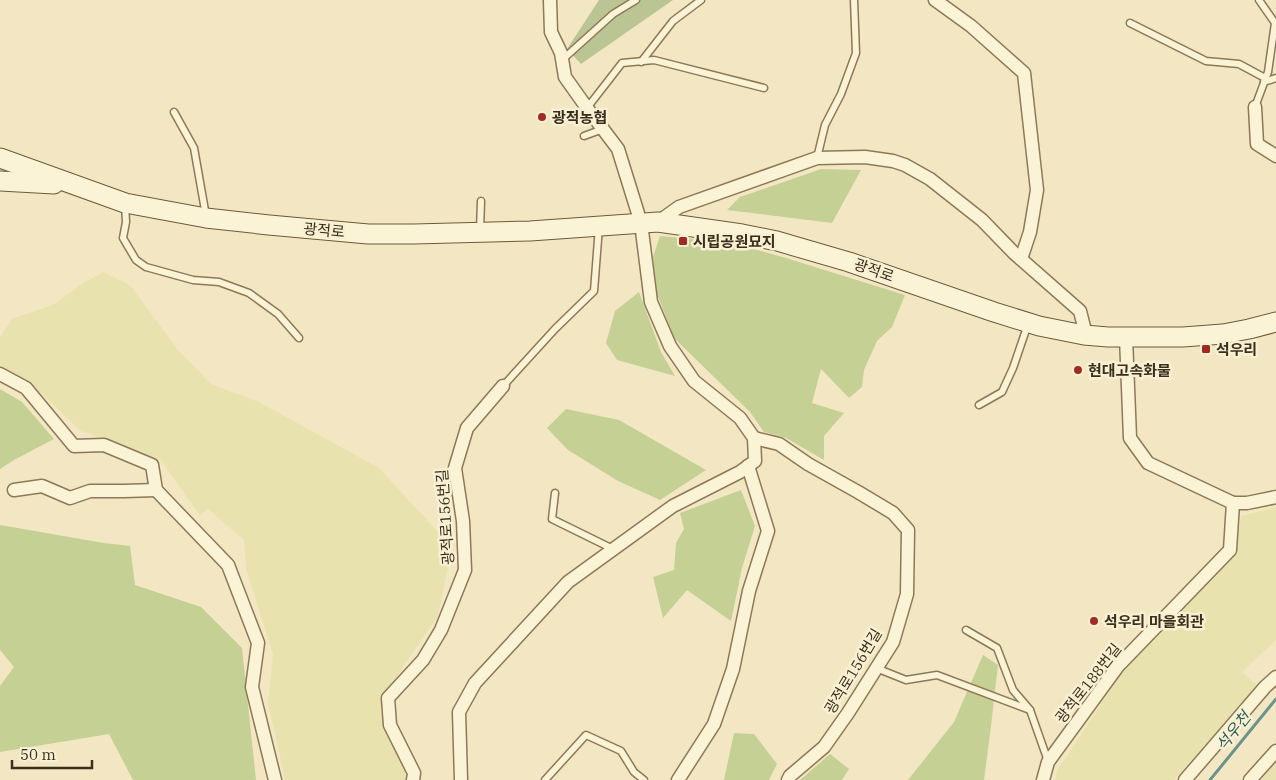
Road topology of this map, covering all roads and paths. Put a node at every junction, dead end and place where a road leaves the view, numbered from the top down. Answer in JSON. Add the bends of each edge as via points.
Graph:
{"nodes":[{"id":1,"x":550,"y":0,"type":"edge"},
{"id":2,"x":636,"y":0,"type":"edge"},
{"id":3,"x":701,"y":0,"type":"edge"},
{"id":4,"x":854,"y":0,"type":"edge"},
{"id":5,"x":935,"y":0,"type":"edge"},
{"id":6,"x":1259,"y":0,"type":"edge"},
{"id":7,"x":1130,"y":23,"type":"dead end"},
{"id":8,"x":562,"y":60,"type":"junction"},
{"id":9,"x":641,"y":62,"type":"junction"},
{"id":10,"x":1276,"y":78,"type":"edge"},
{"id":11,"x":1265,"y":80,"type":"junction"},
{"id":12,"x":764,"y":88,"type":"dead end"},
{"id":13,"x":1255,"y":107,"type":"joint"},
{"id":14,"x":587,"y":108,"type":"junction"},
{"id":15,"x":174,"y":112,"type":"dead end"},
{"id":16,"x":603,"y":129,"type":"junction"},
{"id":17,"x":584,"y":136,"type":"dead end"},
{"id":18,"x":1276,"y":156,"type":"edge"},
{"id":19,"x":0,"y":158,"type":"edge"},
{"id":20,"x":817,"y":158,"type":"junction"},
{"id":21,"x":0,"y":181,"type":"edge"},
{"id":22,"x":74,"y":184,"type":"junction"},
{"id":23,"x":481,"y":201,"type":"dead end"},
{"id":24,"x":125,"y":203,"type":"junction"},
{"id":25,"x":206,"y":218,"type":"junction"},
{"id":26,"x":649,"y":222,"type":"junction"},
{"id":27,"x":599,"y":226,"type":"junction"},
{"id":28,"x":480,"y":232,"type":"junction"},
{"id":29,"x":1021,"y":259,"type":"junction"},
{"id":30,"x":1028,"y":322,"type":"junction"},
{"id":31,"x":1276,"y":322,"type":"edge"},
{"id":32,"x":1086,"y":335,"type":"junction"},
{"id":33,"x":1126,"y":337,"type":"junction"},
{"id":34,"x":299,"y":338,"type":"dead end"},
{"id":35,"x":0,"y":374,"type":"edge"},
{"id":36,"x":503,"y":386,"type":"joint"},
{"id":37,"x":979,"y":405,"type":"dead end"},
{"id":38,"x":754,"y":438,"type":"junction"},
{"id":39,"x":748,"y":466,"type":"junction"},
{"id":40,"x":14,"y":490,"type":"dead end"},
{"id":41,"x":156,"y":490,"type":"junction"},
{"id":42,"x":555,"y":494,"type":"dead end"},
{"id":43,"x":1276,"y":497,"type":"edge"},
{"id":44,"x":1233,"y":503,"type":"junction"},
{"id":45,"x":614,"y":550,"type":"junction"},
{"id":46,"x":966,"y":630,"type":"dead end"},
{"id":47,"x":876,"y":668,"type":"junction"},
{"id":48,"x":1276,"y":677,"type":"edge"},
{"id":49,"x":1030,"y":710,"type":"junction"},
{"id":50,"x":1276,"y":751,"type":"edge"},
{"id":51,"x":1048,"y":762,"type":"junction"},
{"id":52,"x":275,"y":780,"type":"edge"},
{"id":53,"x":413,"y":780,"type":"edge"},
{"id":54,"x":461,"y":780,"type":"edge"},
{"id":55,"x":545,"y":780,"type":"edge"},
{"id":56,"x":644,"y":780,"type":"edge"},
{"id":57,"x":678,"y":780,"type":"edge"},
{"id":58,"x":788,"y":780,"type":"edge"},
{"id":59,"x":1043,"y":780,"type":"edge"},
{"id":60,"x":1185,"y":780,"type":"edge"},
{"id":61,"x":1250,"y":780,"type":"edge"}],
"edges":[{"from":1,"to":8,"type":"street","via":[[551,32]]},
{"from":2,"to":8,"type":"lane","via":[[614,14]]},
{"from":3,"to":9,"type":"lane","via":[[673,21]]},
{"from":4,"to":20,"type":"lane","via":[[856,53],[825,125]]},
{"from":5,"to":29,"type":"street","via":[[971,26],[1024,73],[1038,190]]},
{"from":6,"to":11,"type":"lane","via":[[1275,22]]},
{"from":7,"to":11,"type":"lane","via":[[1206,61],[1239,64]]},
{"from":8,"to":14,"type":"street","via":[[565,77]]},
{"from":9,"to":12,"type":"lane","via":[[654,60]]},
{"from":9,"to":14,"type":"lane","via":[[622,63]]},
{"from":10,"to":11,"type":"lane"},
{"from":11,"to":13,"type":"lane"},
{"from":13,"to":18,"type":"street","via":[[1257,144]]},
{"from":14,"to":16,"type":"street"},
{"from":15,"to":25,"type":"lane","via":[[194,148]]},
{"from":16,"to":17,"type":"lane"},
{"from":16,"to":26,"type":"street","via":[[618,149]]},
{"from":19,"to":22,"type":"main road","name":"광적로"},
{"from":20,"to":26,"type":"street","via":[[679,207]]},
{"from":20,"to":29,"type":"street","via":[[865,157],[905,165],[946,190]]},
{"from":21,"to":22,"type":"main road"},
{"from":22,"to":24,"type":"main road","name":"광적로"},
{"from":23,"to":28,"type":"lane"},
{"from":24,"to":25,"type":"main road","name":"광적로"},
{"from":24,"to":34,"type":"lane","via":[[123,238],[136,260],[146,267],[193,280],[219,282],[249,293],[278,314]]},
{"from":25,"to":28,"type":"main road","name":"광적로","via":[[368,234]]},
{"from":26,"to":27,"type":"main road","name":"광적로"},
{"from":26,"to":30,"type":"main road","name":"광적로","via":[[777,241]]},
{"from":26,"to":38,"type":"street","via":[[651,302],[670,346],[694,381],[740,418]]},
{"from":27,"to":28,"type":"main road","name":"광적로"},
{"from":27,"to":36,"type":"lane","via":[[594,291]]},
{"from":29,"to":32,"type":"street","via":[[1080,311]]},
{"from":30,"to":32,"type":"main road","name":"광적로"},
{"from":30,"to":37,"type":"lane","via":[[1002,392]]},
{"from":31,"to":33,"type":"main road","name":"광적로","via":[[1222,334]]},
{"from":32,"to":33,"type":"main road","name":"광적로"},
{"from":33,"to":44,"type":"street","via":[[1130,438],[1148,463]]},
{"from":35,"to":41,"type":"street","via":[[26,388],[74,446],[104,445],[152,465]]},
{"from":36,"to":53,"type":"street","name":"광적로156번길","via":[[467,428],[455,468],[463,520],[465,570],[441,630],[423,660],[388,698],[390,725],[414,773]]},
{"from":38,"to":39,"type":"street","via":[[755,461]]},
{"from":38,"to":47,"type":"street","name":"광적로156번길","via":[[779,444],[893,513],[908,530],[907,594],[893,642]]},
{"from":39,"to":45,"type":"street","via":[[673,506]]},
{"from":39,"to":57,"type":"street","via":[[768,531],[749,591],[733,669],[714,724]]},
{"from":40,"to":41,"type":"street","via":[[42,486],[70,498],[90,491]]},
{"from":41,"to":52,"type":"street","via":[[228,565],[258,643],[252,687]]},
{"from":42,"to":45,"type":"lane","via":[[552,520]]},
{"from":43,"to":44,"type":"street"},
{"from":44,"to":51,"type":"street","name":"광적로188번길","via":[[1230,550],[1118,666]]},
{"from":45,"to":54,"type":"street","via":[[568,582],[475,683],[459,712]]},
{"from":46,"to":49,"type":"lane","via":[[997,648],[1013,690]]},
{"from":47,"to":49,"type":"lane","via":[[906,680],[937,675]]},
{"from":47,"to":58,"type":"street","name":"광적로156번길","via":[[824,747]]},
{"from":48,"to":60,"type":"street"},
{"from":49,"to":51,"type":"lane"},
{"from":50,"to":61,"type":"street"},
{"from":51,"to":59,"type":"street","name":"광적로188번길"},
{"from":55,"to":56,"type":"lane","via":[[586,735],[621,751],[634,772]]}]}
